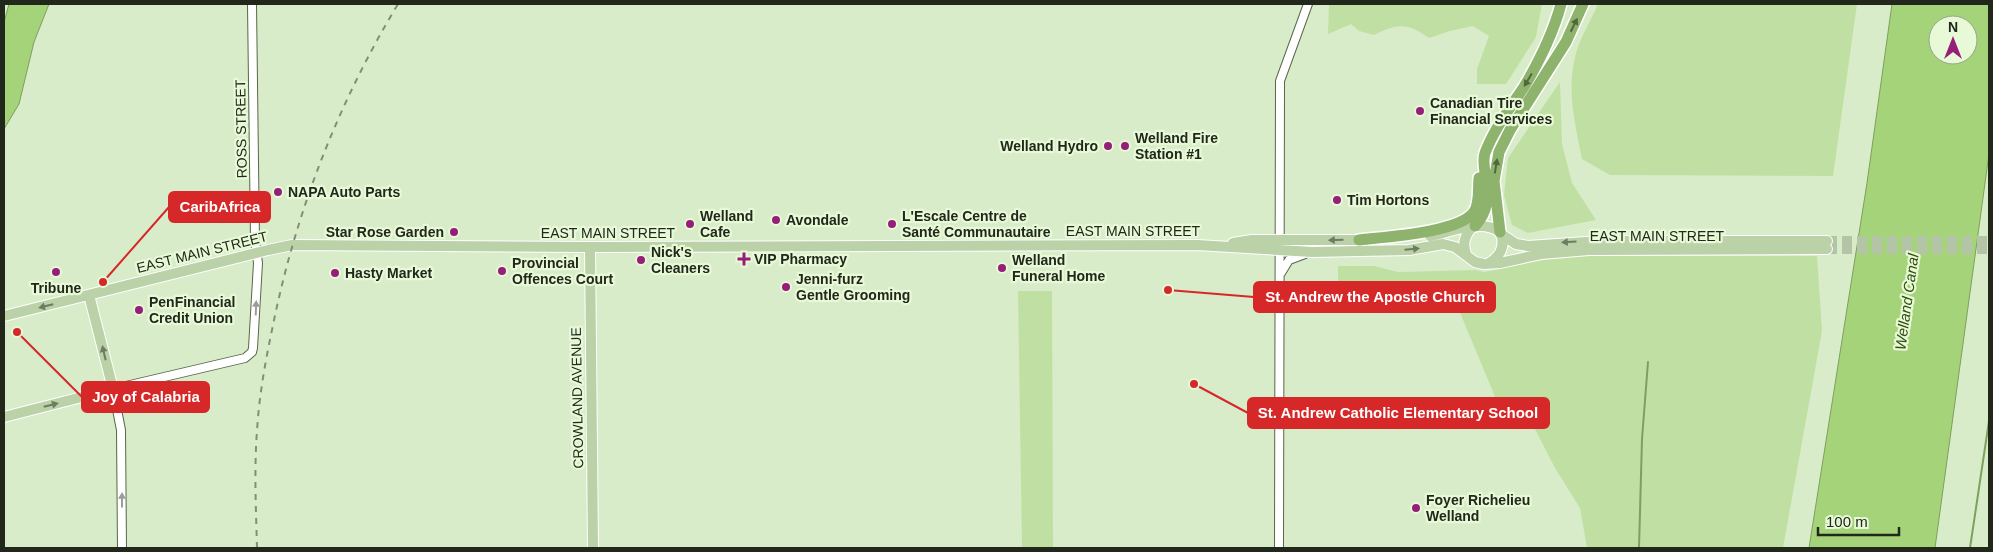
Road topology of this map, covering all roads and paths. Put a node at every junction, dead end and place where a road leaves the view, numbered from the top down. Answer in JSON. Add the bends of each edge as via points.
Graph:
{"nodes":[{"id":1,"x":252,"y":4,"type":"edge"},
{"id":2,"x":1308,"y":4,"type":"edge"},
{"id":3,"x":1561,"y":4,"type":"edge"},
{"id":4,"x":1583,"y":4,"type":"edge"},
{"id":5,"x":1484,"y":157,"type":"junction"},
{"id":6,"x":1474,"y":226,"type":"junction"},
{"id":7,"x":1501,"y":233,"type":"junction"},
{"id":8,"x":1359,"y":240,"type":"junction"},
{"id":9,"x":1279,"y":245,"type":"junction"},
{"id":10,"x":590,"y":247,"type":"junction"},
{"id":11,"x":1312,"y":252,"type":"junction"},
{"id":12,"x":256,"y":253,"type":"junction"},
{"id":13,"x":1466,"y":254,"type":"junction"},
{"id":14,"x":1488,"y":264,"type":"junction"},
{"id":15,"x":1280,"y":274,"type":"junction"},
{"id":16,"x":134,"y":284,"type":"junction"},
{"id":17,"x":89,"y":295,"type":"junction"},
{"id":18,"x":4,"y":316,"type":"edge"},
{"id":19,"x":96,"y":317,"type":"junction"},
{"id":20,"x":113,"y":390,"type":"junction"},
{"id":21,"x":4,"y":417,"type":"edge"},
{"id":22,"x":122,"y":548,"type":"edge"},
{"id":23,"x":594,"y":548,"type":"edge"},
{"id":24,"x":1280,"y":548,"type":"edge"}],
"edges":[{"from":1,"to":12,"type":"street","name":"ROSS STREET"},
{"from":2,"to":9,"type":"street","via":[[1280,81]]},
{"from":3,"to":5,"type":"highway","one_way":true,"via":[[1543,53],[1497,129]]},
{"from":7,"to":4,"type":"highway","one_way":true,"via":[[1494,181],[1500,150],[1566,42]]},
{"from":5,"to":6,"type":"highway","via":[[1487,208]]},
{"from":5,"to":8,"type":"highway","via":[[1479,174],[1477,206],[1465,219],[1413,235]]},
{"from":6,"to":7,"type":"main road","via":[[1487,225]]},
{"from":6,"to":8,"type":"main road","name":"EAST MAIN STREET","via":[[1430,236]]},
{"from":6,"to":13,"type":"main road","via":[[1465,238]]},
{"from":7,"to":14,"type":"main road","via":[[1501,252]]},
{"from":14,"to":7,"type":"main road","name":"EAST MAIN STREET","one_way":true,"via":[[1541,254],[1597,250],[1827,245],[1601,241],[1524,246]]},
{"from":8,"to":9,"type":"main road","name":"EAST MAIN STREET","one_way":true},
{"from":9,"to":10,"type":"main road","name":"EAST MAIN STREET"},
{"from":9,"to":11,"type":"main road","name":"EAST MAIN STREET"},
{"from":9,"to":15,"type":"street"},
{"from":10,"to":12,"type":"main road","name":"EAST MAIN STREET","via":[[307,245],[284,246]]},
{"from":10,"to":23,"type":"main road","name":"CROWLAND AVENUE"},
{"from":11,"to":13,"type":"main road","name":"EAST MAIN STREET","one_way":true,"via":[[1409,250],[1447,244]]},
{"from":11,"to":15,"type":"street","via":[[1293,257]]},
{"from":12,"to":16,"type":"main road","name":"EAST MAIN STREET"},
{"from":20,"to":12,"type":"street","name":"ROSS STREET","one_way":true,"via":[[249,355],[254,340]]},
{"from":13,"to":14,"type":"main road","via":[[1475,262]]},
{"from":15,"to":24,"type":"street"},
{"from":16,"to":17,"type":"main road","name":"EAST MAIN STREET"},
{"from":16,"to":19,"type":"main road","via":[[101,296],[96,302]]},
{"from":17,"to":18,"type":"main road","name":"EAST MAIN STREET","one_way":true},
{"from":17,"to":19,"type":"main road"},
{"from":20,"to":19,"type":"main road","one_way":true},
{"from":21,"to":20,"type":"main road","one_way":true},
{"from":22,"to":20,"type":"street","one_way":true,"via":[[121,430]]}]}
